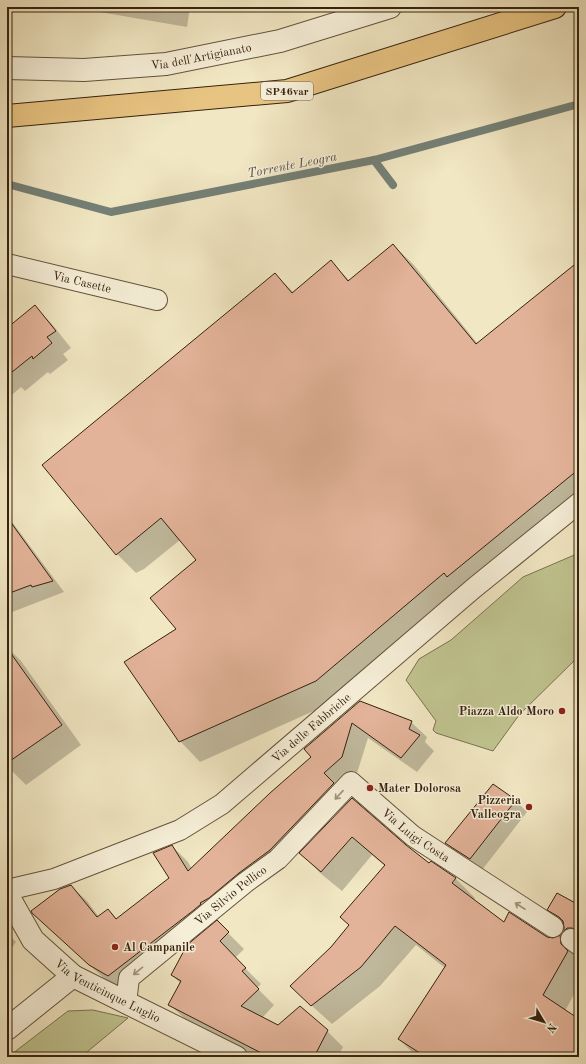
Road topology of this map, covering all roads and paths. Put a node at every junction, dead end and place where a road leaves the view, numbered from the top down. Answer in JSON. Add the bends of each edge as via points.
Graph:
{"nodes":[{"id":1,"x":390,"y":7,"type":"edge"},
{"id":2,"x":554,"y":7,"type":"edge"},
{"id":3,"x":7,"y":68,"type":"edge"},
{"id":4,"x":7,"y":116,"type":"edge"},
{"id":5,"x":7,"y":264,"type":"edge"},
{"id":6,"x":157,"y":300,"type":"dead end"},
{"id":7,"x":579,"y":502,"type":"edge"},
{"id":8,"x":278,"y":859,"type":"joint"},
{"id":9,"x":7,"y":890,"type":"edge"},
{"id":10,"x":7,"y":894,"type":"edge"},
{"id":11,"x":553,"y":927,"type":"dead end"},
{"id":12,"x":73,"y":976,"type":"junction"},
{"id":13,"x":126,"y":1003,"type":"junction"},
{"id":14,"x":7,"y":1029,"type":"edge"},
{"id":15,"x":236,"y":1057,"type":"edge"}],
"edges":[{"from":1,"to":3,"type":"street","name":"Via dell'Artigianato","via":[[280,41],[166,64],[84,70]]},
{"from":2,"to":4,"type":"main road","number":"SP46var","via":[[287,91]]},
{"from":5,"to":6,"type":"street","name":"Via Casette"},
{"from":7,"to":9,"type":"street","name":"Via delle Fabbriche","via":[[474,588],[222,804],[180,830],[54,879]]},
{"from":11,"to":8,"type":"street","name":"Via Luigi Costa","one_way":true,"via":[[413,836],[351,782]]},
{"from":8,"to":13,"type":"street","name":"Via Silvio Pellico","one_way":true,"via":[[129,978]]},
{"from":10,"to":12,"type":"street","name":"Via Venticinque Luglio","via":[[33,940]]},
{"from":12,"to":13,"type":"street","name":"Via Venticinque Luglio"},
{"from":12,"to":14,"type":"street"},
{"from":13,"to":15,"type":"street","name":"Via Venticinque Luglio"}]}
